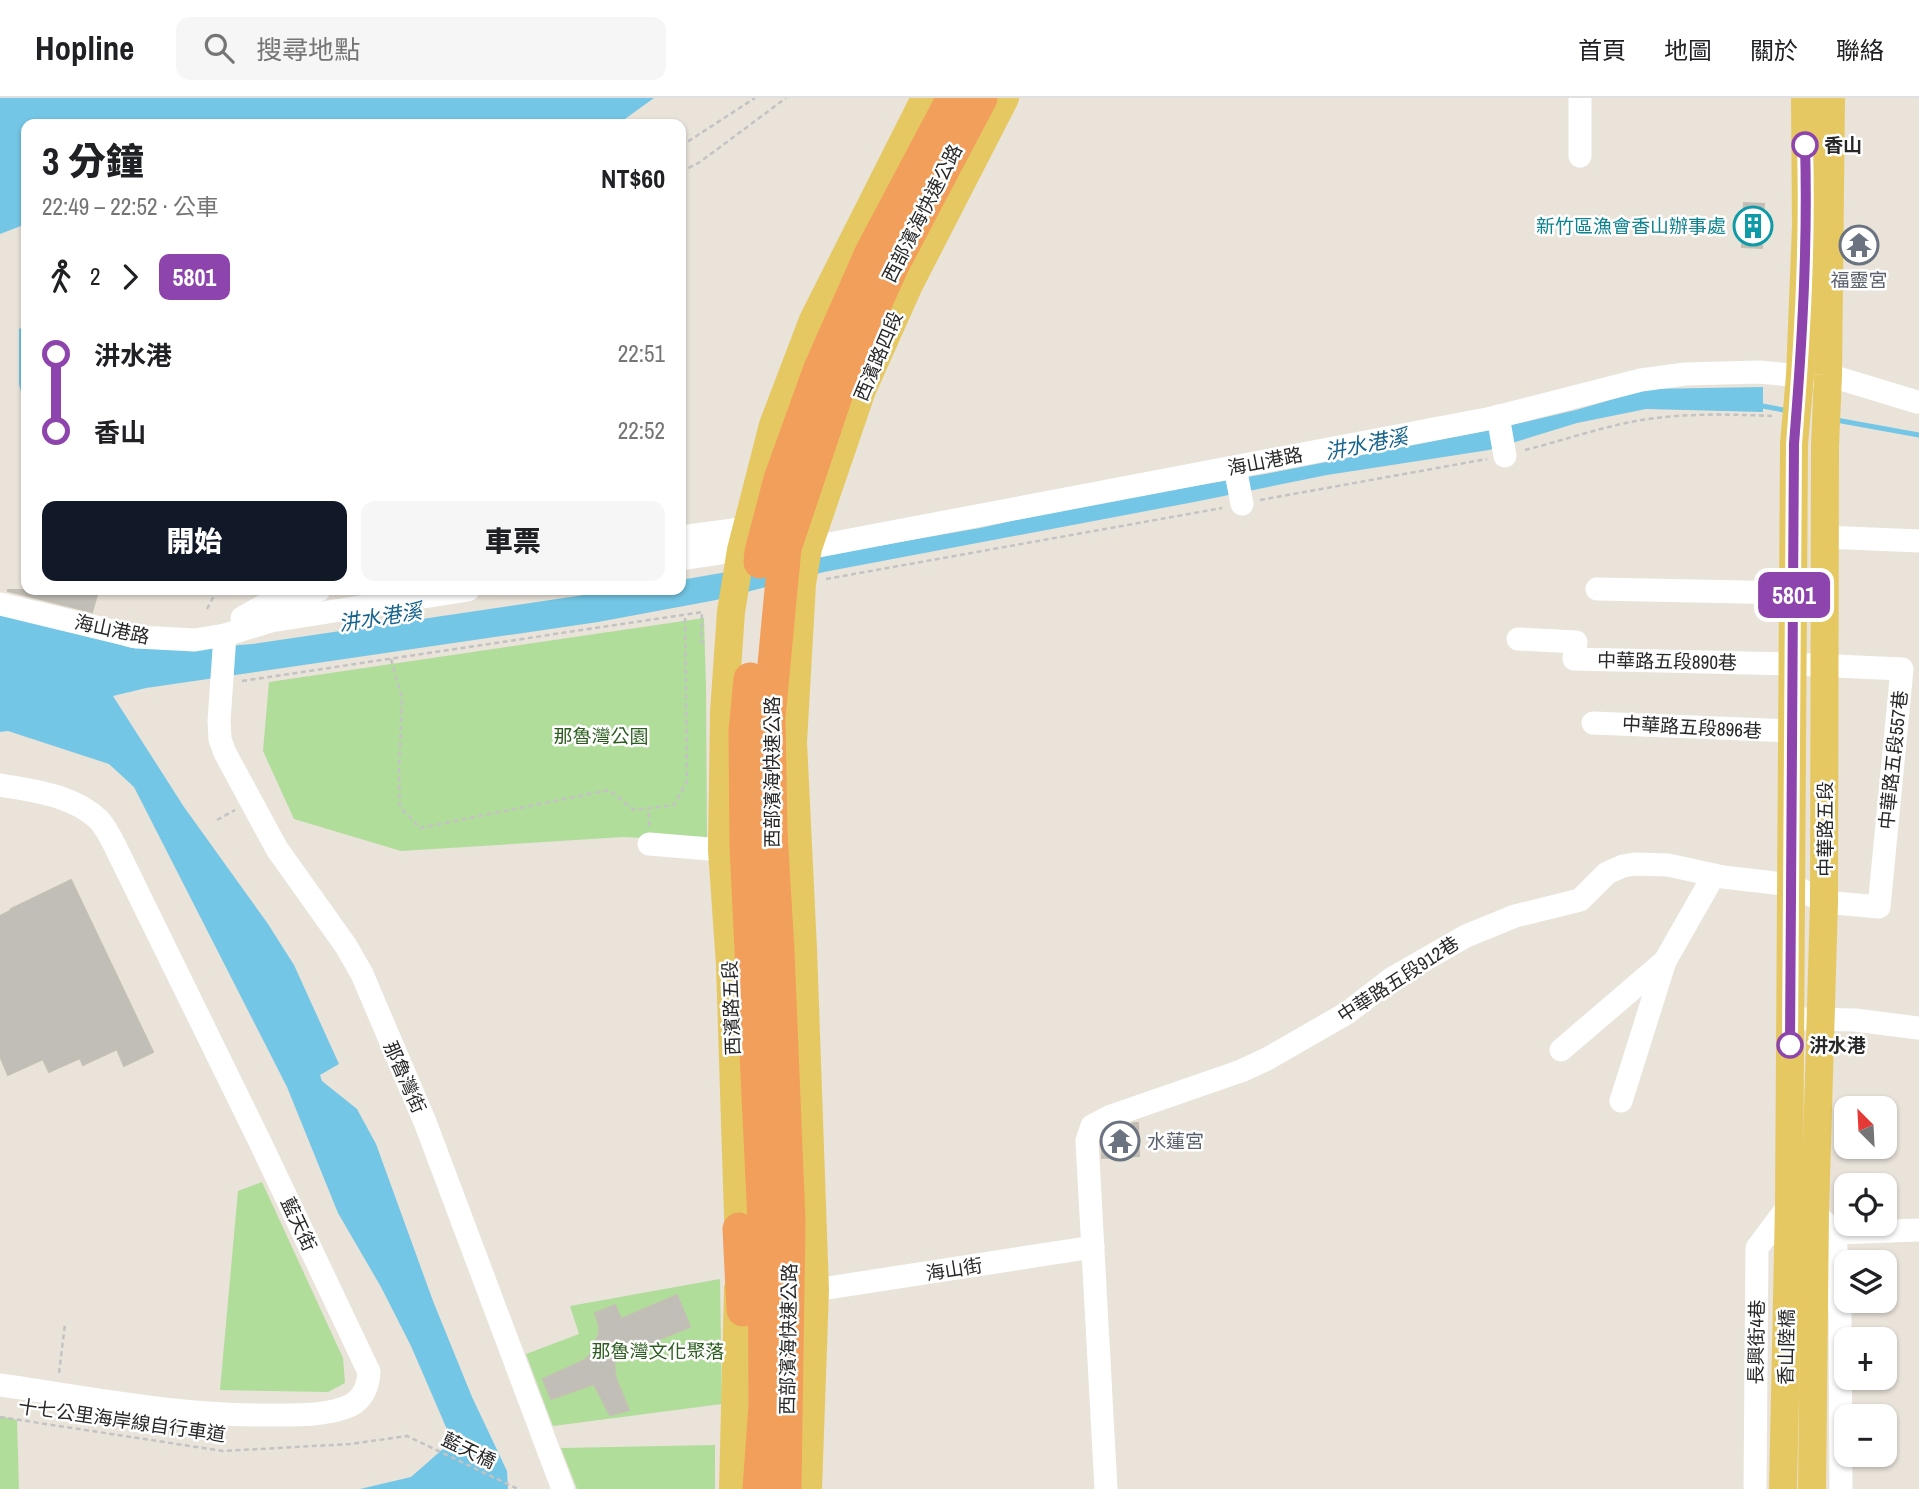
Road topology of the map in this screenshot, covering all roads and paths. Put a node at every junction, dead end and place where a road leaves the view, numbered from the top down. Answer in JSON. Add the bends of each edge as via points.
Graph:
{"nodes":[{"id":1,"x":755,"y":98,"type":"edge"},
{"id":2,"x":786,"y":98,"type":"edge"},
{"id":3,"x":925,"y":98,"type":"edge"},
{"id":4,"x":953,"y":98,"type":"edge"},
{"id":5,"x":981,"y":98,"type":"edge"},
{"id":6,"x":1005,"y":98,"type":"edge"},
{"id":7,"x":1580,"y":98,"type":"edge"},
{"id":8,"x":1805,"y":98,"type":"edge"},
{"id":9,"x":1831,"y":98,"type":"edge"},
{"id":10,"x":686,"y":143,"type":"edge"},
{"id":11,"x":1580,"y":156,"type":"dead end"},
{"id":12,"x":686,"y":169,"type":"edge"},
{"id":13,"x":1828,"y":375,"type":"junction"},
{"id":14,"x":1800,"y":376,"type":"junction"},
{"id":15,"x":1917,"y":402,"type":"dead end"},
{"id":16,"x":1498,"y":416,"type":"junction"},
{"id":17,"x":1772,"y":416,"type":"dead end"},
{"id":18,"x":1505,"y":456,"type":"junction"},
{"id":19,"x":1235,"y":467,"type":"junction"},
{"id":20,"x":1242,"y":504,"type":"junction"},
{"id":21,"x":686,"y":537,"type":"edge"},
{"id":22,"x":1825,"y":537,"type":"junction"},
{"id":23,"x":1919,"y":541,"type":"edge"},
{"id":24,"x":768,"y":543,"type":"junction"},
{"id":25,"x":686,"y":558,"type":"edge"},
{"id":26,"x":802,"y":584,"type":"junction"},
{"id":27,"x":1597,"y":589,"type":"dead end"},
{"id":28,"x":1794,"y":593,"type":"junction"},
{"id":29,"x":214,"y":595,"type":"edge"},
{"id":30,"x":302,"y":595,"type":"edge"},
{"id":31,"x":436,"y":595,"type":"edge"},
{"id":32,"x":0,"y":604,"type":"edge"},
{"id":33,"x":207,"y":609,"type":"dead end"},
{"id":34,"x":685,"y":614,"type":"junction"},
{"id":35,"x":225,"y":635,"type":"junction"},
{"id":36,"x":1518,"y":639,"type":"dead end"},
{"id":37,"x":709,"y":642,"type":"dead end"},
{"id":38,"x":391,"y":659,"type":"junction"},
{"id":39,"x":1792,"y":664,"type":"junction"},
{"id":40,"x":1825,"y":666,"type":"junction"},
{"id":41,"x":222,"y":684,"type":"junction"},
{"id":42,"x":1593,"y":723,"type":"dead end"},
{"id":43,"x":1792,"y":732,"type":"junction"},
{"id":44,"x":0,"y":785,"type":"edge"},
{"id":45,"x":649,"y":844,"type":"dead end"},
{"id":46,"x":722,"y":850,"type":"junction"},
{"id":47,"x":1714,"y":875,"type":"junction"},
{"id":48,"x":1792,"y":885,"type":"junction"},
{"id":49,"x":1824,"y":901,"type":"junction"},
{"id":50,"x":1665,"y":961,"type":"junction"},
{"id":51,"x":1790,"y":1018,"type":"junction"},
{"id":52,"x":1820,"y":1019,"type":"junction"},
{"id":53,"x":1919,"y":1028,"type":"edge"},
{"id":54,"x":1561,"y":1050,"type":"dead end"},
{"id":55,"x":1621,"y":1101,"type":"dead end"},
{"id":56,"x":1802,"y":1209,"type":"junction"},
{"id":57,"x":739,"y":1228,"type":"junction"},
{"id":58,"x":1919,"y":1230,"type":"edge"},
{"id":59,"x":1897,"y":1231,"type":"edge"},
{"id":60,"x":1834,"y":1232,"type":"edge"},
{"id":61,"x":1835,"y":1236,"type":"edge"},
{"id":62,"x":1093,"y":1247,"type":"junction"},
{"id":63,"x":815,"y":1290,"type":"junction"},
{"id":64,"x":65,"y":1324,"type":"dead end"},
{"id":65,"x":0,"y":1385,"type":"edge"},
{"id":66,"x":56,"y":1393,"type":"junction"},
{"id":67,"x":810,"y":1406,"type":"junction"},
{"id":68,"x":0,"y":1417,"type":"edge"},
{"id":69,"x":407,"y":1436,"type":"joint"},
{"id":70,"x":518,"y":1489,"type":"edge"},
{"id":71,"x":564,"y":1489,"type":"edge"},
{"id":72,"x":733,"y":1489,"type":"edge"},
{"id":73,"x":751,"y":1489,"type":"edge"},
{"id":74,"x":759,"y":1489,"type":"edge"},
{"id":75,"x":785,"y":1489,"type":"edge"},
{"id":76,"x":801,"y":1489,"type":"edge"},
{"id":77,"x":808,"y":1489,"type":"edge"},
{"id":78,"x":1106,"y":1489,"type":"edge"},
{"id":79,"x":1755,"y":1489,"type":"edge"},
{"id":80,"x":1783,"y":1489,"type":"edge"},
{"id":81,"x":1812,"y":1489,"type":"edge"},
{"id":82,"x":1841,"y":1489,"type":"edge"}],
"edges":[{"from":1,"to":10,"type":"path"},
{"from":2,"to":12,"type":"path"},
{"from":3,"to":24,"type":"main road","via":[[813,320],[773,425],[754,495]]},
{"from":4,"to":24,"type":"highway","name":"西部濱海快速公路","via":[[871,253],[819,371],[780,480]]},
{"from":5,"to":24,"type":"highway","name":"西部濱海快速公路","via":[[894,265]]},
{"from":6,"to":24,"type":"main road","name":"西濱路四段","via":[[909,285],[862,390]]},
{"from":7,"to":11,"type":"street"},
{"from":8,"to":14,"type":"main road"},
{"from":9,"to":13,"type":"main road"},
{"from":13,"to":14,"type":"street","name":"海山港路"},
{"from":13,"to":15,"type":"street","name":"海山港路"},
{"from":13,"to":22,"type":"main road","name":"中華路五段"},
{"from":14,"to":16,"type":"street","name":"海山港路","via":[[1685,374],[1641,380]]},
{"from":14,"to":28,"type":"main road","name":"中華路五段","via":[[1794,444]]},
{"from":16,"to":18,"type":"street"},
{"from":16,"to":19,"type":"street","name":"海山港路"},
{"from":17,"to":18,"type":"path","via":[[1681,415],[1634,421]]},
{"from":18,"to":20,"type":"path"},
{"from":19,"to":20,"type":"street"},
{"from":19,"to":24,"type":"street","name":"海山港路"},
{"from":20,"to":26,"type":"path"},
{"from":21,"to":24,"type":"street","name":"海山港路"},
{"from":22,"to":23,"type":"street"},
{"from":22,"to":40,"type":"main road","name":"中華路五段"},
{"from":24,"to":25,"type":"street","name":"海山港路"},
{"from":24,"to":26,"type":"main road"},
{"from":24,"to":46,"type":"main road","name":"西濱路五段","via":[[731,612]]},
{"from":24,"to":74,"type":"highway","name":"西部濱海快速公路","via":[[745,731],[764,1221],[765,1405]]},
{"from":24,"to":75,"type":"highway","name":"西部濱海快速公路","via":[[771,832],[789,1221]]},
{"from":26,"to":63,"type":"main road","via":[[793,742]]},
{"from":27,"to":28,"type":"street"},
{"from":28,"to":39,"type":"main road","name":"中華路五段"},
{"from":29,"to":33,"type":"path"},
{"from":30,"to":35,"type":"street","via":[[263,606]]},
{"from":31,"to":35,"type":"street","name":"海山港路","via":[[271,621]]},
{"from":32,"to":35,"type":"street","name":"海山港路","via":[[137,637],[195,640]]},
{"from":34,"to":37,"type":"path","via":[[702,612],[701,642]]},
{"from":34,"to":38,"type":"path"},
{"from":34,"to":38,"type":"path","via":[[687,780],[674,805],[634,810],[609,790],[420,828],[400,807],[402,698]]},
{"from":35,"to":41,"type":"street","name":"那魯灣街"},
{"from":36,"to":39,"type":"street","name":"中華路五段890巷","via":[[1576,642],[1574,659]]},
{"from":38,"to":41,"type":"path"},
{"from":39,"to":40,"type":"street","name":"中華路五段557巷"},
{"from":39,"to":43,"type":"main road","name":"中華路五段"},
{"from":40,"to":49,"type":"main road","name":"中華路五段"},
{"from":40,"to":49,"type":"street","name":"中華路五段557巷","via":[[1902,669],[1879,907]]},
{"from":41,"to":71,"type":"street","name":"那魯灣街","via":[[219,721],[225,753],[277,849],[362,974],[425,1122]]},
{"from":42,"to":43,"type":"street","name":"中華路五段896巷"},
{"from":43,"to":48,"type":"main road","name":"中華路五段"},
{"from":44,"to":66,"type":"street","name":"藍天街","via":[[83,807],[114,844],[369,1372],[365,1393],[356,1402],[316,1414],[221,1415]]},
{"from":45,"to":46,"type":"street"},
{"from":46,"to":57,"type":"main road","name":"西濱路五段"},
{"from":47,"to":48,"type":"street","name":"中華路五段912巷"},
{"from":47,"to":50,"type":"street"},
{"from":47,"to":62,"type":"street","name":"中華路五段912巷","via":[[1655,864],[1623,866],[1607,873],[1580,900],[1515,916],[1466,936],[1267,1059],[1097,1123],[1087,1141]]},
{"from":48,"to":49,"type":"street","name":"中華路五段912巷"},
{"from":48,"to":51,"type":"main road","name":"中華路五段"},
{"from":49,"to":52,"type":"main road","name":"中華路五段"},
{"from":50,"to":54,"type":"street"},
{"from":50,"to":55,"type":"street"},
{"from":51,"to":52,"type":"street"},
{"from":51,"to":56,"type":"main road","name":"中華路五段"},
{"from":52,"to":53,"type":"street"},
{"from":52,"to":56,"type":"main road","name":"中華路五段"},
{"from":56,"to":60,"type":"street"},
{"from":56,"to":79,"type":"street","name":"長興街4巷","via":[[1757,1248]]},
{"from":56,"to":80,"type":"main road","name":"香山陸橋"},
{"from":56,"to":81,"type":"main road","name":"香山陸橋"},
{"from":57,"to":72,"type":"main road","name":"西濱路五段"},
{"from":57,"to":73,"type":"highway"},
{"from":58,"to":59,"type":"street"},
{"from":61,"to":82,"type":"street"},
{"from":62,"to":63,"type":"street","name":"海山街"},
{"from":62,"to":78,"type":"street","name":"中華路五段912巷"},
{"from":63,"to":67,"type":"main road"},
{"from":64,"to":66,"type":"path"},
{"from":65,"to":66,"type":"street","name":"藍天街"},
{"from":67,"to":76,"type":"highway"},
{"from":67,"to":77,"type":"main road"},
{"from":68,"to":69,"type":"path","name":"十七公里海岸線自行車道","via":[[222,1451]]},
{"from":69,"to":70,"type":"path","name":"藍天橋"}]}
